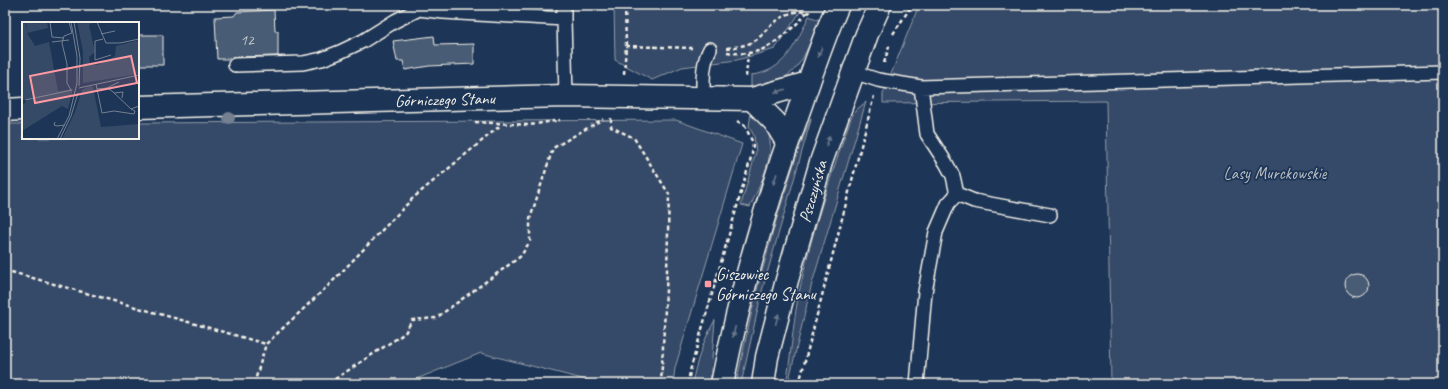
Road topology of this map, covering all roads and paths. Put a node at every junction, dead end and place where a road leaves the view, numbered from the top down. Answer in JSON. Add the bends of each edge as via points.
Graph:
{"nodes":[{"id":1,"x":564,"y":5,"type":"edge"},
{"id":2,"x":625,"y":5,"type":"edge"},
{"id":3,"x":838,"y":5,"type":"edge"},
{"id":4,"x":880,"y":5,"type":"edge"},
{"id":5,"x":912,"y":5,"type":"edge"},
{"id":6,"x":416,"y":7,"type":"edge"},
{"id":7,"x":564,"y":19,"type":"junction"},
{"id":8,"x":891,"y":35,"type":"dead end"},
{"id":9,"x":886,"y":41,"type":"dead end"},
{"id":10,"x":626,"y":46,"type":"junction"},
{"id":11,"x":710,"y":49,"type":"junction"},
{"id":12,"x":235,"y":65,"type":"dead end"},
{"id":13,"x":853,"y":72,"type":"junction"},
{"id":14,"x":1443,"y":72,"type":"edge"},
{"id":15,"x":878,"y":80,"type":"junction"},
{"id":16,"x":808,"y":83,"type":"junction"},
{"id":17,"x":921,"y":86,"type":"junction"},
{"id":18,"x":566,"y":96,"type":"junction"},
{"id":19,"x":622,"y":97,"type":"junction"},
{"id":20,"x":703,"y":97,"type":"junction"},
{"id":21,"x":748,"y":99,"type":"junction"},
{"id":22,"x":139,"y":107,"type":"edge"},
{"id":23,"x":22,"y":109,"type":"edge"},
{"id":24,"x":5,"y":110,"type":"edge"},
{"id":25,"x":501,"y":124,"type":"dead end"},
{"id":26,"x":787,"y":142,"type":"junction"},
{"id":27,"x":957,"y":194,"type":"junction"},
{"id":28,"x":1050,"y":215,"type":"dead end"},
{"id":29,"x":5,"y":273,"type":"edge"},
{"id":30,"x":266,"y":344,"type":"junction"},
{"id":31,"x":254,"y":384,"type":"edge"},
{"id":32,"x":330,"y":384,"type":"edge"},
{"id":33,"x":661,"y":384,"type":"edge"},
{"id":34,"x":688,"y":384,"type":"edge"},
{"id":35,"x":722,"y":384,"type":"edge"},
{"id":36,"x":763,"y":384,"type":"edge"},
{"id":37,"x":798,"y":384,"type":"edge"},
{"id":38,"x":916,"y":384,"type":"edge"}],
"edges":[{"from":1,"to":7,"type":"lane"},
{"from":2,"to":10,"type":"path"},
{"from":3,"to":16,"type":"main road","one_way":true},
{"from":4,"to":13,"type":"main road","name":"Pszczyńska"},
{"from":5,"to":8,"type":"path","via":[[897,30]]},
{"from":6,"to":7,"type":"lane"},
{"from":6,"to":12,"type":"lane","via":[[363,42],[322,59],[303,64]]},
{"from":7,"to":18,"type":"lane"},
{"from":9,"to":15,"type":"path","via":[[889,47]]},
{"from":10,"to":11,"type":"path"},
{"from":10,"to":19,"type":"path"},
{"from":11,"to":11,"type":"path","via":[[748,54],[760,51],[781,38],[807,12],[789,14],[747,45]]},
{"from":11,"to":20,"type":"lane","via":[[704,66]]},
{"from":13,"to":15,"type":"lane"},
{"from":36,"to":13,"type":"main road","name":"Pszczyńska","one_way":true,"via":[[769,349],[821,162]]},
{"from":14,"to":17,"type":"lane"},
{"from":15,"to":17,"type":"lane"},
{"from":15,"to":37,"type":"path"},
{"from":16,"to":21,"type":"main road","name":"Górniczego Stanu","one_way":true},
{"from":16,"to":26,"type":"main road"},
{"from":17,"to":27,"type":"lane","via":[[927,134],[953,176]]},
{"from":18,"to":19,"type":"main road","name":"Górniczego Stanu"},
{"from":18,"to":22,"type":"main road","name":"Górniczego Stanu"},
{"from":19,"to":20,"type":"main road","name":"Górniczego Stanu"},
{"from":20,"to":21,"type":"main road","name":"Górniczego Stanu"},
{"from":21,"to":26,"type":"main road","via":[[775,122]]},
{"from":21,"to":34,"type":"path","via":[[744,125],[753,143],[752,154]]},
{"from":23,"to":24,"type":"main road"},
{"from":25,"to":30,"type":"path","via":[[413,198],[331,283]]},
{"from":26,"to":35,"type":"main road","one_way":true,"via":[[751,262]]},
{"from":27,"to":28,"type":"lane","via":[[974,200]]},
{"from":27,"to":38,"type":"lane","via":[[948,204],[936,232],[925,292]]},
{"from":29,"to":30,"type":"path","via":[[8,271]]},
{"from":30,"to":31,"type":"path"},
{"from":32,"to":33,"type":"path","via":[[404,333],[412,320],[436,318],[521,256],[530,241],[530,219],[553,148],[611,114],[611,127],[634,138],[669,194]]}]}
